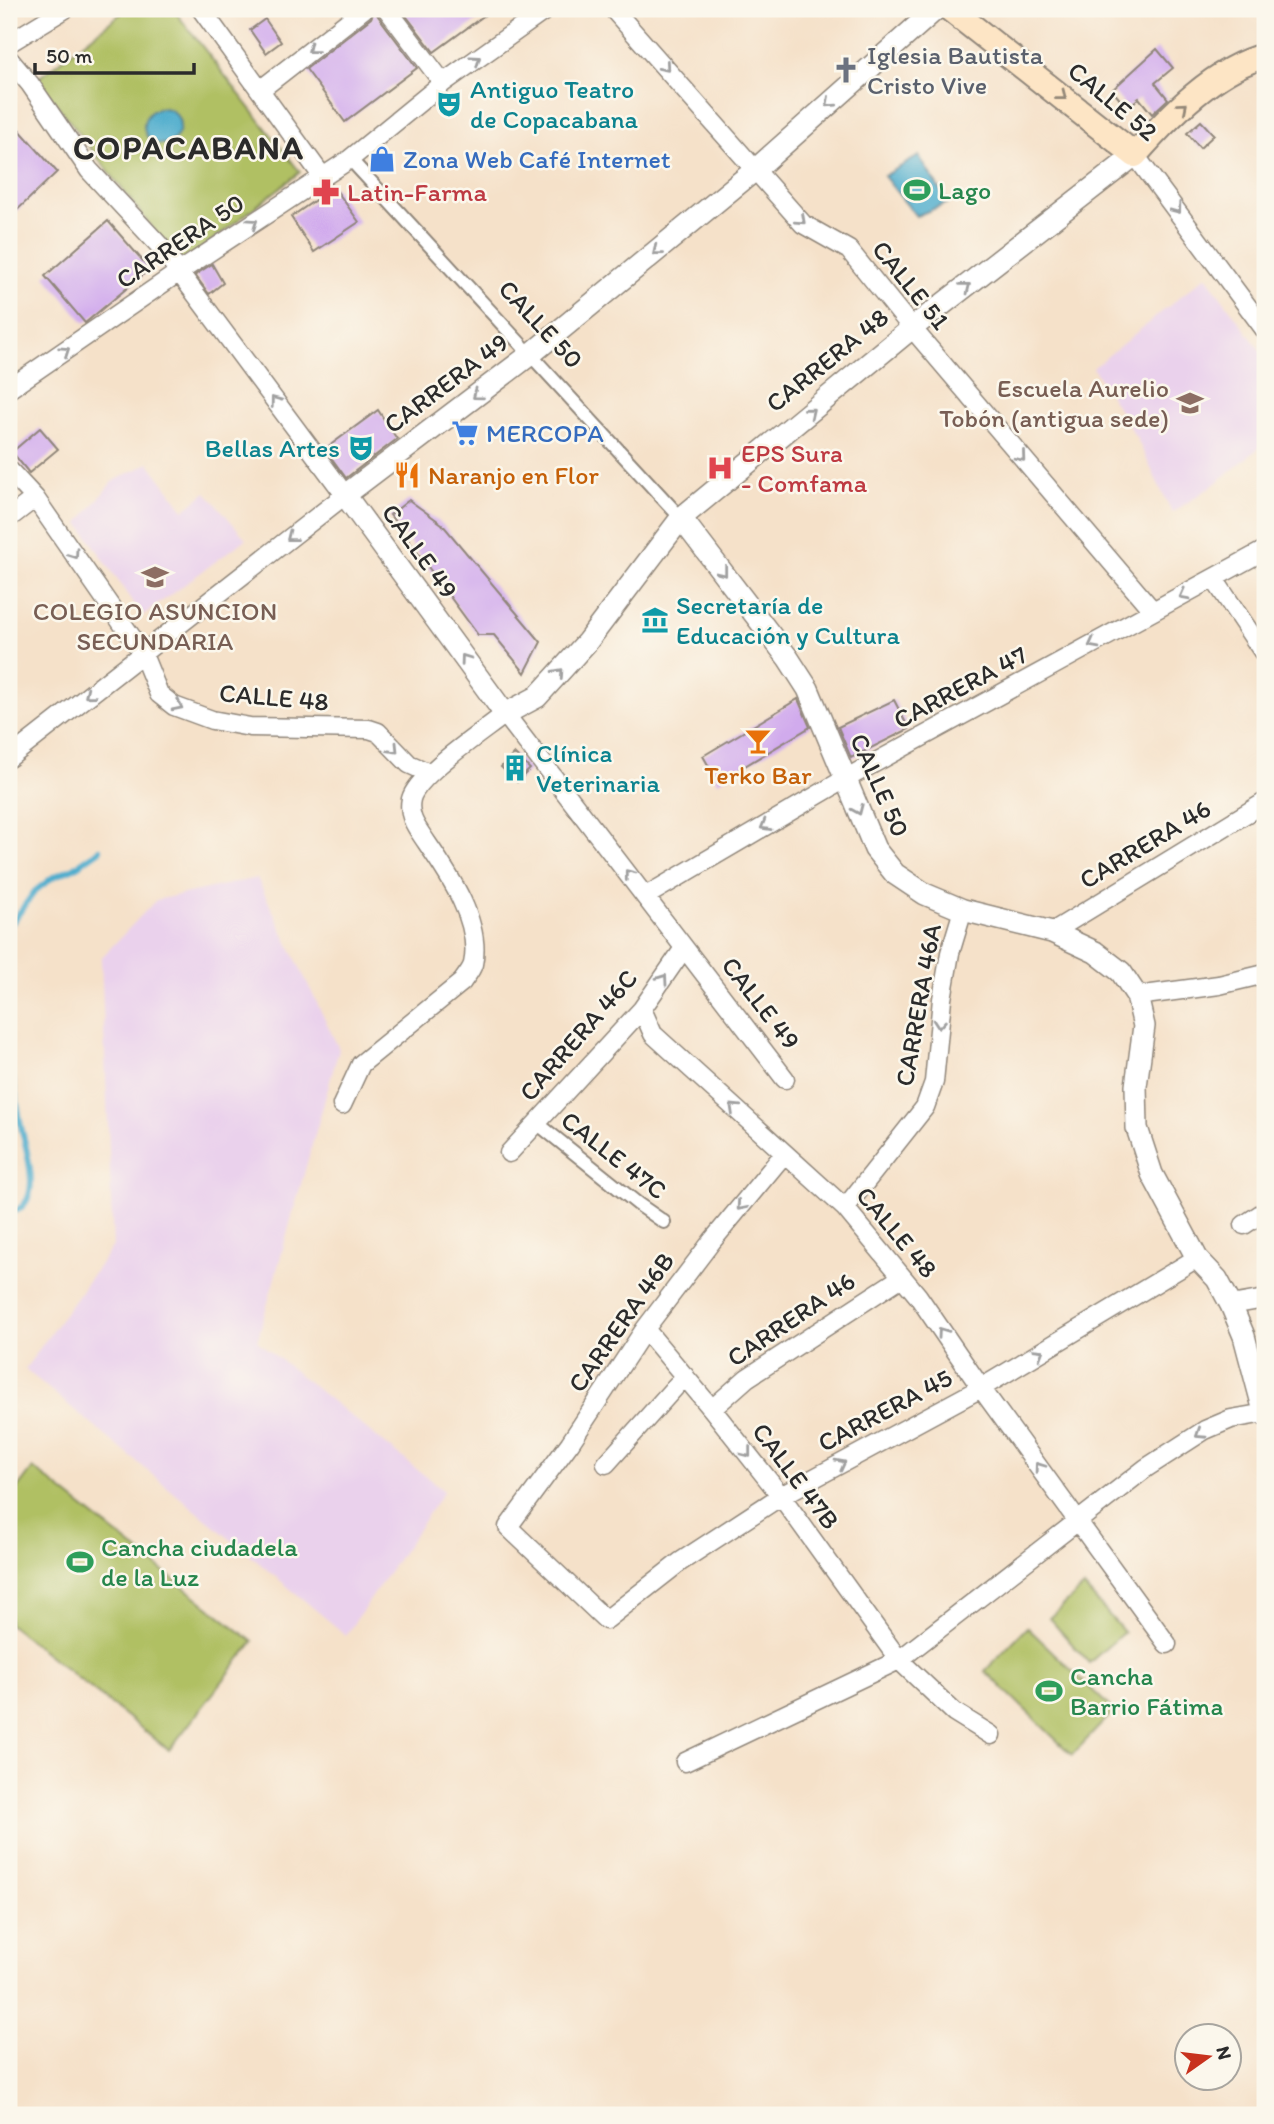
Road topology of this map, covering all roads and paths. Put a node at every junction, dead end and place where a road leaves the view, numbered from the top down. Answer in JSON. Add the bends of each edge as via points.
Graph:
{"nodes":[{"id":1,"x":65,"y":9,"type":"edge"},
{"id":2,"x":201,"y":9,"type":"edge"},
{"id":3,"x":364,"y":9,"type":"edge"},
{"id":4,"x":387,"y":9,"type":"edge"},
{"id":5,"x":547,"y":9,"type":"edge"},
{"id":6,"x":936,"y":9,"type":"edge"},
{"id":7,"x":950,"y":9,"type":"edge"},
{"id":8,"x":621,"y":11,"type":"edge"},
{"id":9,"x":9,"y":43,"type":"edge"},
{"id":10,"x":1265,"y":56,"type":"edge"},
{"id":11,"x":9,"y":59,"type":"edge"},
{"id":12,"x":443,"y":83,"type":"junction"},
{"id":13,"x":260,"y":90,"type":"junction"},
{"id":14,"x":1135,"y":155,"type":"junction"},
{"id":15,"x":350,"y":159,"type":"junction"},
{"id":16,"x":755,"y":170,"type":"junction"},
{"id":17,"x":322,"y":176,"type":"junction"},
{"id":18,"x":177,"y":274,"type":"junction"},
{"id":19,"x":912,"y":328,"type":"junction"},
{"id":20,"x":1265,"y":330,"type":"edge"},
{"id":21,"x":531,"y":354,"type":"junction"},
{"id":22,"x":9,"y":389,"type":"edge"},
{"id":23,"x":9,"y":470,"type":"edge"},
{"id":24,"x":345,"y":495,"type":"junction"},
{"id":25,"x":34,"y":498,"type":"junction"},
{"id":26,"x":9,"y":518,"type":"edge"},
{"id":27,"x":681,"y":518,"type":"junction"},
{"id":28,"x":1265,"y":550,"type":"edge"},
{"id":29,"x":1214,"y":579,"type":"junction"},
{"id":30,"x":1153,"y":611,"type":"junction"},
{"id":31,"x":142,"y":652,"type":"junction"},
{"id":32,"x":1265,"y":655,"type":"edge"},
{"id":33,"x":505,"y":714,"type":"junction"},
{"id":34,"x":9,"y":758,"type":"edge"},
{"id":35,"x":429,"y":774,"type":"junction"},
{"id":36,"x":845,"y":779,"type":"junction"},
{"id":37,"x":1265,"y":802,"type":"edge"},
{"id":38,"x":646,"y":895,"type":"junction"},
{"id":39,"x":963,"y":910,"type":"junction"},
{"id":40,"x":1052,"y":932,"type":"junction"},
{"id":41,"x":684,"y":948,"type":"junction"},
{"id":42,"x":1265,"y":974,"type":"edge"},
{"id":43,"x":1136,"y":996,"type":"junction"},
{"id":44,"x":642,"y":1009,"type":"junction"},
{"id":45,"x":785,"y":1079,"type":"dead end"},
{"id":46,"x":342,"y":1105,"type":"dead end"},
{"id":47,"x":537,"y":1123,"type":"junction"},
{"id":48,"x":509,"y":1153,"type":"dead end"},
{"id":49,"x":784,"y":1154,"type":"junction"},
{"id":50,"x":845,"y":1208,"type":"junction"},
{"id":51,"x":1265,"y":1211,"type":"edge"},
{"id":52,"x":664,"y":1222,"type":"dead end"},
{"id":53,"x":1244,"y":1225,"type":"dead end"},
{"id":54,"x":1198,"y":1258,"type":"junction"},
{"id":55,"x":902,"y":1277,"type":"junction"},
{"id":56,"x":1265,"y":1299,"type":"edge"},
{"id":57,"x":1231,"y":1305,"type":"junction"},
{"id":58,"x":645,"y":1329,"type":"junction"},
{"id":59,"x":685,"y":1376,"type":"junction"},
{"id":60,"x":981,"y":1388,"type":"junction"},
{"id":61,"x":712,"y":1409,"type":"junction"},
{"id":62,"x":1265,"y":1414,"type":"edge"},
{"id":63,"x":607,"y":1464,"type":"dead end"},
{"id":64,"x":781,"y":1496,"type":"junction"},
{"id":65,"x":1079,"y":1522,"type":"junction"},
{"id":66,"x":606,"y":1620,"type":"joint"},
{"id":67,"x":1167,"y":1644,"type":"dead end"},
{"id":68,"x":899,"y":1660,"type":"junction"},
{"id":69,"x":991,"y":1735,"type":"dead end"},
{"id":70,"x":685,"y":1762,"type":"dead end"}],
"edges":[{"from":1,"to":9,"type":"street"},
{"from":2,"to":13,"type":"street"},
{"from":3,"to":13,"type":"street","one_way":true},
{"from":4,"to":12,"type":"street"},
{"from":12,"to":5,"type":"street","name":"CARRERA 50","one_way":true},
{"from":6,"to":16,"type":"street","name":"CARRERA 49","one_way":true},
{"from":7,"to":14,"type":"main road","name":"CALLE 52","one_way":true},
{"from":8,"to":16,"type":"street","name":"CALLE 51","one_way":true},
{"from":14,"to":10,"type":"main road","name":"CARRERA 48","one_way":true,"via":[[1172,115],[1212,82]]},
{"from":11,"to":18,"type":"street","name":"CALLE 49","via":[[89,170],[159,244]]},
{"from":12,"to":15,"type":"street","name":"CARRERA 50"},
{"from":13,"to":17,"type":"street"},
{"from":19,"to":14,"type":"street","name":"CARRERA 48","one_way":true},
{"from":14,"to":20,"type":"street","name":"CALLE 52","one_way":true},
{"from":15,"to":17,"type":"street","name":"CARRERA 50"},
{"from":15,"to":21,"type":"street","name":"CALLE 50"},
{"from":16,"to":19,"type":"street","name":"CALLE 51","one_way":true,"via":[[803,224],[849,250]]},
{"from":16,"to":21,"type":"street","name":"CARRERA 49","one_way":true},
{"from":18,"to":17,"type":"street","name":"CARRERA 50","one_way":true},
{"from":22,"to":18,"type":"street","name":"CARRERA 50","one_way":true},
{"from":24,"to":18,"type":"street","name":"CALLE 49","one_way":true},
{"from":27,"to":19,"type":"street","name":"CARRERA 48","one_way":true},
{"from":19,"to":30,"type":"street","name":"CALLE 51","one_way":true},
{"from":21,"to":24,"type":"street","name":"CARRERA 49","one_way":true},
{"from":21,"to":27,"type":"street","name":"CALLE 50"},
{"from":23,"to":25,"type":"street","name":"CALLE 48"},
{"from":24,"to":31,"type":"street","name":"CARRERA 49","one_way":true},
{"from":33,"to":24,"type":"street","name":"CALLE 49","one_way":true},
{"from":25,"to":26,"type":"street"},
{"from":25,"to":31,"type":"street","name":"CALLE 48","one_way":true},
{"from":33,"to":27,"type":"street","name":"CARRERA 48","one_way":true,"via":[[537,697],[587,642]]},
{"from":27,"to":36,"type":"street","name":"CALLE 50","one_way":true,"via":[[789,658],[808,689]]},
{"from":28,"to":29,"type":"street","name":"CARRERA 47"},
{"from":29,"to":30,"type":"street","name":"CARRERA 47","one_way":true},
{"from":29,"to":32,"type":"street"},
{"from":30,"to":36,"type":"street","name":"CARRERA 47","one_way":true},
{"from":31,"to":34,"type":"street","name":"CARRERA 49","one_way":true},
{"from":31,"to":35,"type":"street","name":"CALLE 48","one_way":true,"via":[[159,694],[174,706],[250,727],[369,729],[378,732],[409,764]]},
{"from":33,"to":35,"type":"street","name":"CARRERA 48"},
{"from":38,"to":33,"type":"street","name":"CALLE 49","one_way":true},
{"from":35,"to":46,"type":"street","via":[[411,799],[412,823],[469,914],[472,967],[462,982],[360,1064]]},
{"from":36,"to":38,"type":"street","name":"CARRERA 47","one_way":true},
{"from":36,"to":39,"type":"street","name":"CALLE 50","one_way":true,"via":[[875,849],[895,874],[925,894]]},
{"from":37,"to":40,"type":"street","name":"CARRERA 46"},
{"from":38,"to":41,"type":"street","name":"CALLE 49"},
{"from":39,"to":40,"type":"street","name":"CALLE 50"},
{"from":39,"to":50,"type":"street","name":"CARRERA 46A","one_way":true,"via":[[950,953],[934,1082],[925,1107]]},
{"from":40,"to":43,"type":"street","name":"CALLE 50","via":[[1095,951],[1121,972]]},
{"from":44,"to":41,"type":"street","name":"CARRERA 46C","one_way":true},
{"from":41,"to":45,"type":"street","name":"CALLE 49"},
{"from":42,"to":43,"type":"street"},
{"from":43,"to":54,"type":"street","name":"CALLE 50","via":[[1144,1026],[1136,1086],[1138,1128],[1152,1174]]},
{"from":44,"to":47,"type":"street","name":"CARRERA 46C"},
{"from":49,"to":44,"type":"street","name":"CALLE 48","one_way":true,"via":[[653,1034]]},
{"from":47,"to":48,"type":"street","name":"CARRERA 46C"},
{"from":47,"to":52,"type":"street","name":"CALLE 47C"},
{"from":49,"to":50,"type":"street","name":"CALLE 48"},
{"from":49,"to":58,"type":"street","name":"CARRERA 46B","one_way":true},
{"from":50,"to":55,"type":"street","name":"CALLE 48"},
{"from":51,"to":53,"type":"street"},
{"from":54,"to":57,"type":"street","name":"CALLE 50"},
{"from":60,"to":54,"type":"street","name":"CARRERA 45","one_way":true},
{"from":60,"to":55,"type":"street","name":"CALLE 48","one_way":true},
{"from":55,"to":61,"type":"street","name":"CARRERA 46","via":[[747,1378]]},
{"from":56,"to":57,"type":"street"},
{"from":57,"to":62,"type":"street","name":"CALLE 50"},
{"from":58,"to":59,"type":"street","name":"CALLE 47B"},
{"from":58,"to":66,"type":"street","name":"CARRERA 46B","via":[[508,1527]]},
{"from":59,"to":61,"type":"street","name":"CALLE 47B"},
{"from":59,"to":63,"type":"street"},
{"from":64,"to":60,"type":"street","name":"CARRERA 45","one_way":true},
{"from":65,"to":60,"type":"street","name":"CALLE 48","one_way":true},
{"from":61,"to":64,"type":"street","name":"CALLE 47B","one_way":true},
{"from":62,"to":65,"type":"street","one_way":true,"via":[[1231,1419],[1205,1430],[1146,1468]]},
{"from":64,"to":66,"type":"street","name":"CARRERA 45","via":[[680,1562]]},
{"from":64,"to":68,"type":"street","name":"CALLE 47B"},
{"from":65,"to":67,"type":"street","name":"CALLE 48"},
{"from":65,"to":68,"type":"street"},
{"from":68,"to":69,"type":"street","name":"CALLE 47B","via":[[954,1712]]},
{"from":68,"to":70,"type":"street"}]}
